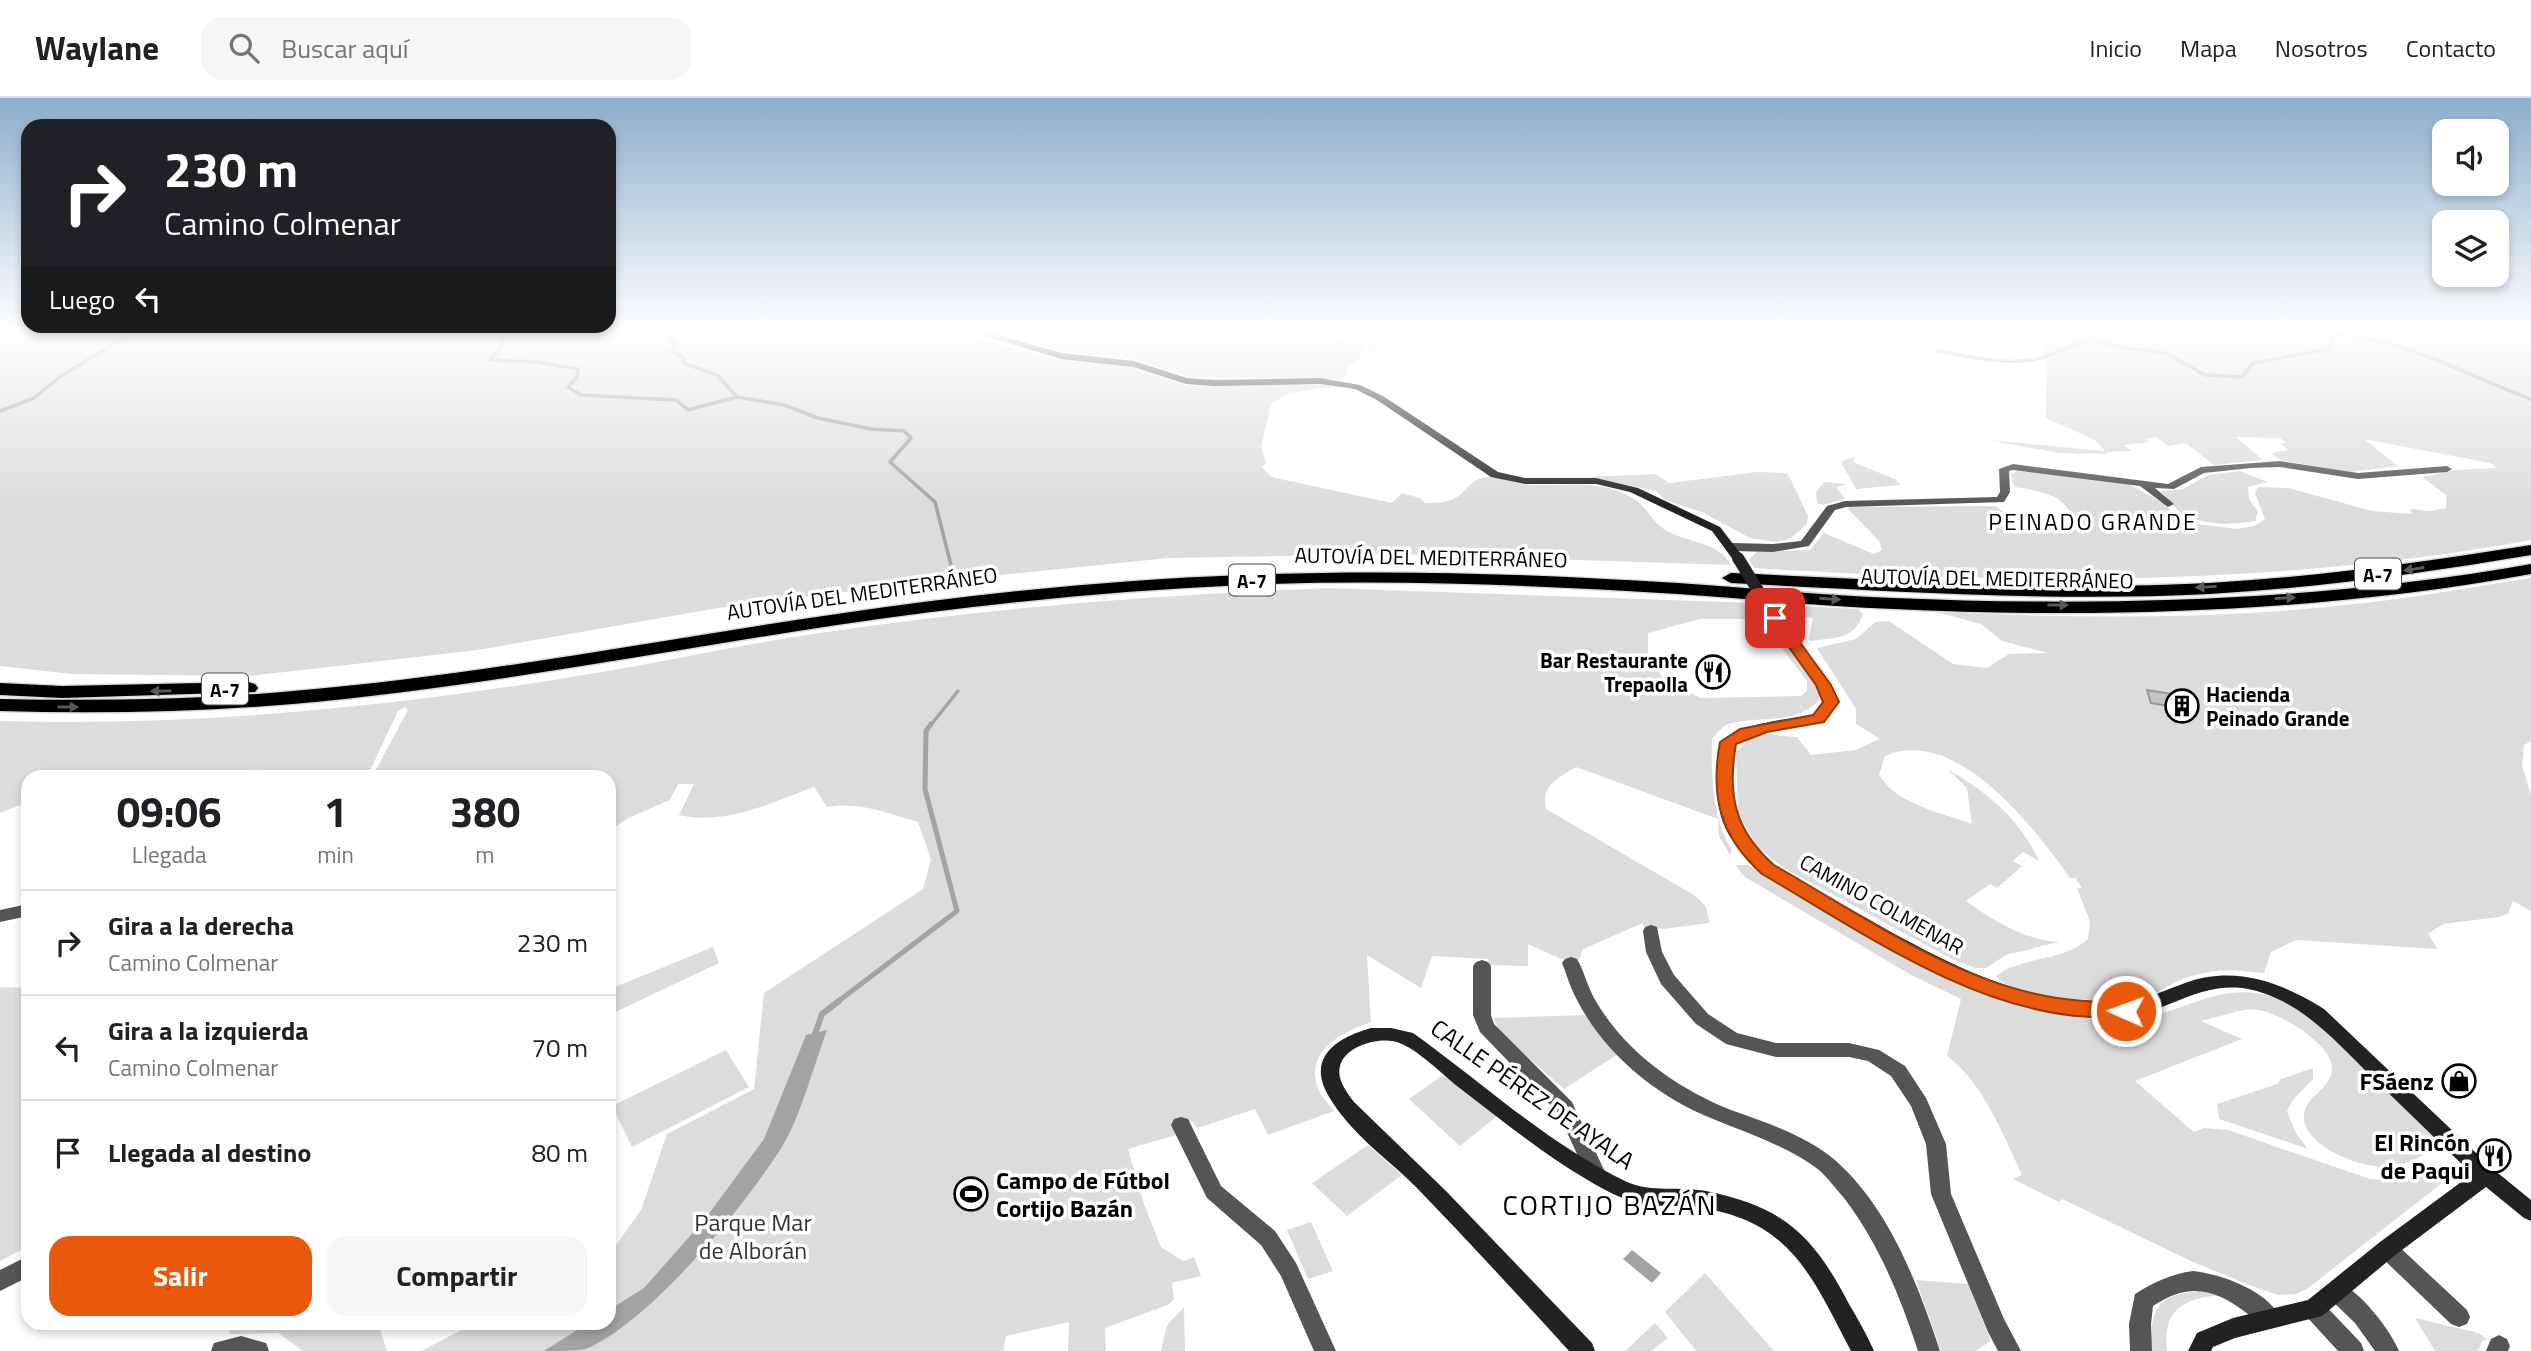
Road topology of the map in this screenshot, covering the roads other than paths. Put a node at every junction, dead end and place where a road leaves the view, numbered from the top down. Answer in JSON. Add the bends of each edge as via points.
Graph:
{"nodes":[{"id":1,"x":1362,"y":389,"type":"edge"},
{"id":2,"x":2447,"y":469,"type":"dead end"},
{"id":3,"x":2143,"y":484,"type":"junction"},
{"id":4,"x":2168,"y":504,"type":"dead end"},
{"id":5,"x":2531,"y":550,"type":"edge"},
{"id":6,"x":1735,"y":552,"type":"junction"},
{"id":7,"x":2531,"y":569,"type":"edge"},
{"id":8,"x":0,"y":689,"type":"edge"},
{"id":9,"x":0,"y":705,"type":"edge"},
{"id":10,"x":21,"y":911,"type":"edge"},
{"id":11,"x":0,"y":916,"type":"edge"},
{"id":12,"x":1651,"y":931,"type":"dead end"},
{"id":13,"x":1571,"y":963,"type":"dead end"},
{"id":14,"x":1482,"y":966,"type":"dead end"},
{"id":15,"x":1181,"y":1125,"type":"dead end"},
{"id":16,"x":1596,"y":1174,"type":"junction"},
{"id":17,"x":2486,"y":1175,"type":"junction"},
{"id":18,"x":2531,"y":1212,"type":"edge"},
{"id":19,"x":2386,"y":1249,"type":"junction"},
{"id":20,"x":21,"y":1270,"type":"edge"},
{"id":21,"x":0,"y":1281,"type":"edge"},
{"id":22,"x":2337,"y":1291,"type":"junction"},
{"id":23,"x":2314,"y":1309,"type":"junction"},
{"id":24,"x":2459,"y":1317,"type":"dead end"},
{"id":25,"x":2270,"y":1319,"type":"junction"},
{"id":26,"x":222,"y":1351,"type":"edge"},
{"id":27,"x":258,"y":1351,"type":"edge"},
{"id":28,"x":1325,"y":1351,"type":"edge"},
{"id":29,"x":1584,"y":1351,"type":"edge"},
{"id":30,"x":1863,"y":1351,"type":"edge"},
{"id":31,"x":1929,"y":1351,"type":"edge"},
{"id":32,"x":2010,"y":1351,"type":"edge"},
{"id":33,"x":2141,"y":1351,"type":"edge"},
{"id":34,"x":2199,"y":1351,"type":"edge"},
{"id":35,"x":2353,"y":1351,"type":"edge"},
{"id":36,"x":2388,"y":1351,"type":"edge"}],
"edges":[{"from":1,"to":6,"type":"main road","via":[[1495,475],[1525,481],[1616,484],[1716,528]]},
{"from":2,"to":3,"type":"street","via":[[2358,476],[2280,464],[2251,465],[2201,470],[2170,487]]},
{"from":3,"to":4,"type":"street"},
{"from":3,"to":6,"type":"street","via":[[2014,467],[2004,469],[2005,492],[2000,500],[1845,504],[1831,509],[1805,544]]},
{"from":5,"to":8,"type":"highway","name":"AUTOVÍA DEL MEDITERRÁNEO","number":"A-7","one_way":true,"via":[[2384,573],[2163,590],[1919,587],[1361,565],[1227,568],[982,586],[500,662],[346,680],[163,691]]},
{"from":6,"to":17,"type":"main road","name":"CAMINO COLMENAR","bridge":true,"via":[[1831,702],[1819,719],[1756,729],[1728,742],[1724,767],[1728,811],[1735,832],[1768,869],[1917,956],[2033,1001],[2126,1011],[2221,981],[2243,981],[2286,995],[2318,1014]]},
{"from":9,"to":7,"type":"highway","name":"AUTOVÍA DEL MEDITERRÁNEO","number":"A-7","one_way":true,"via":[[150,707],[369,692],[911,608],[1085,589],[1382,578],[1507,580],[1932,605],[2176,604],[2297,597]]},
{"from":10,"to":11,"type":"street"},
{"from":12,"to":32,"type":"street","via":[[1654,952],[1667,979],[1702,1019],[1732,1039],[1776,1049],[1849,1049],[1873,1055],[1898,1071],[1937,1144],[1941,1194]]},
{"from":13,"to":31,"type":"street","via":[[1587,1002],[1664,1086],[1779,1136],[1826,1164],[1859,1202],[1893,1257]]},
{"from":14,"to":16,"type":"street","via":[[1486,1027],[1566,1108]]},
{"from":15,"to":28,"type":"street","via":[[1214,1192],[1268,1238],[1289,1270]]},
{"from":16,"to":29,"type":"main road","name":"CALLE PÉREZ DE AYALA","via":[[1406,1038],[1385,1032],[1367,1035],[1342,1048],[1334,1058],[1333,1084],[1349,1110],[1472,1230]]},
{"from":16,"to":30,"type":"main road","name":"CALLE PÉREZ DE AYALA","via":[[1636,1194],[1716,1201],[1788,1231],[1810,1254]]},
{"from":17,"to":18,"type":"main road","name":"CAMINO COLMENAR"},
{"from":17,"to":19,"type":"main road"},
{"from":19,"to":22,"type":"main road"},
{"from":19,"to":24,"type":"street"},
{"from":20,"to":21,"type":"street"},
{"from":22,"to":23,"type":"main road"},
{"from":22,"to":36,"type":"street","via":[[2363,1316]]},
{"from":23,"to":25,"type":"main road"},
{"from":23,"to":35,"type":"street"},
{"from":25,"to":33,"type":"street","via":[[2243,1294],[2208,1282],[2181,1281],[2161,1287],[2143,1301]]},
{"from":25,"to":34,"type":"main road","via":[[2205,1340]]},
{"from":26,"to":27,"type":"street","via":[[241,1347]]}]}
